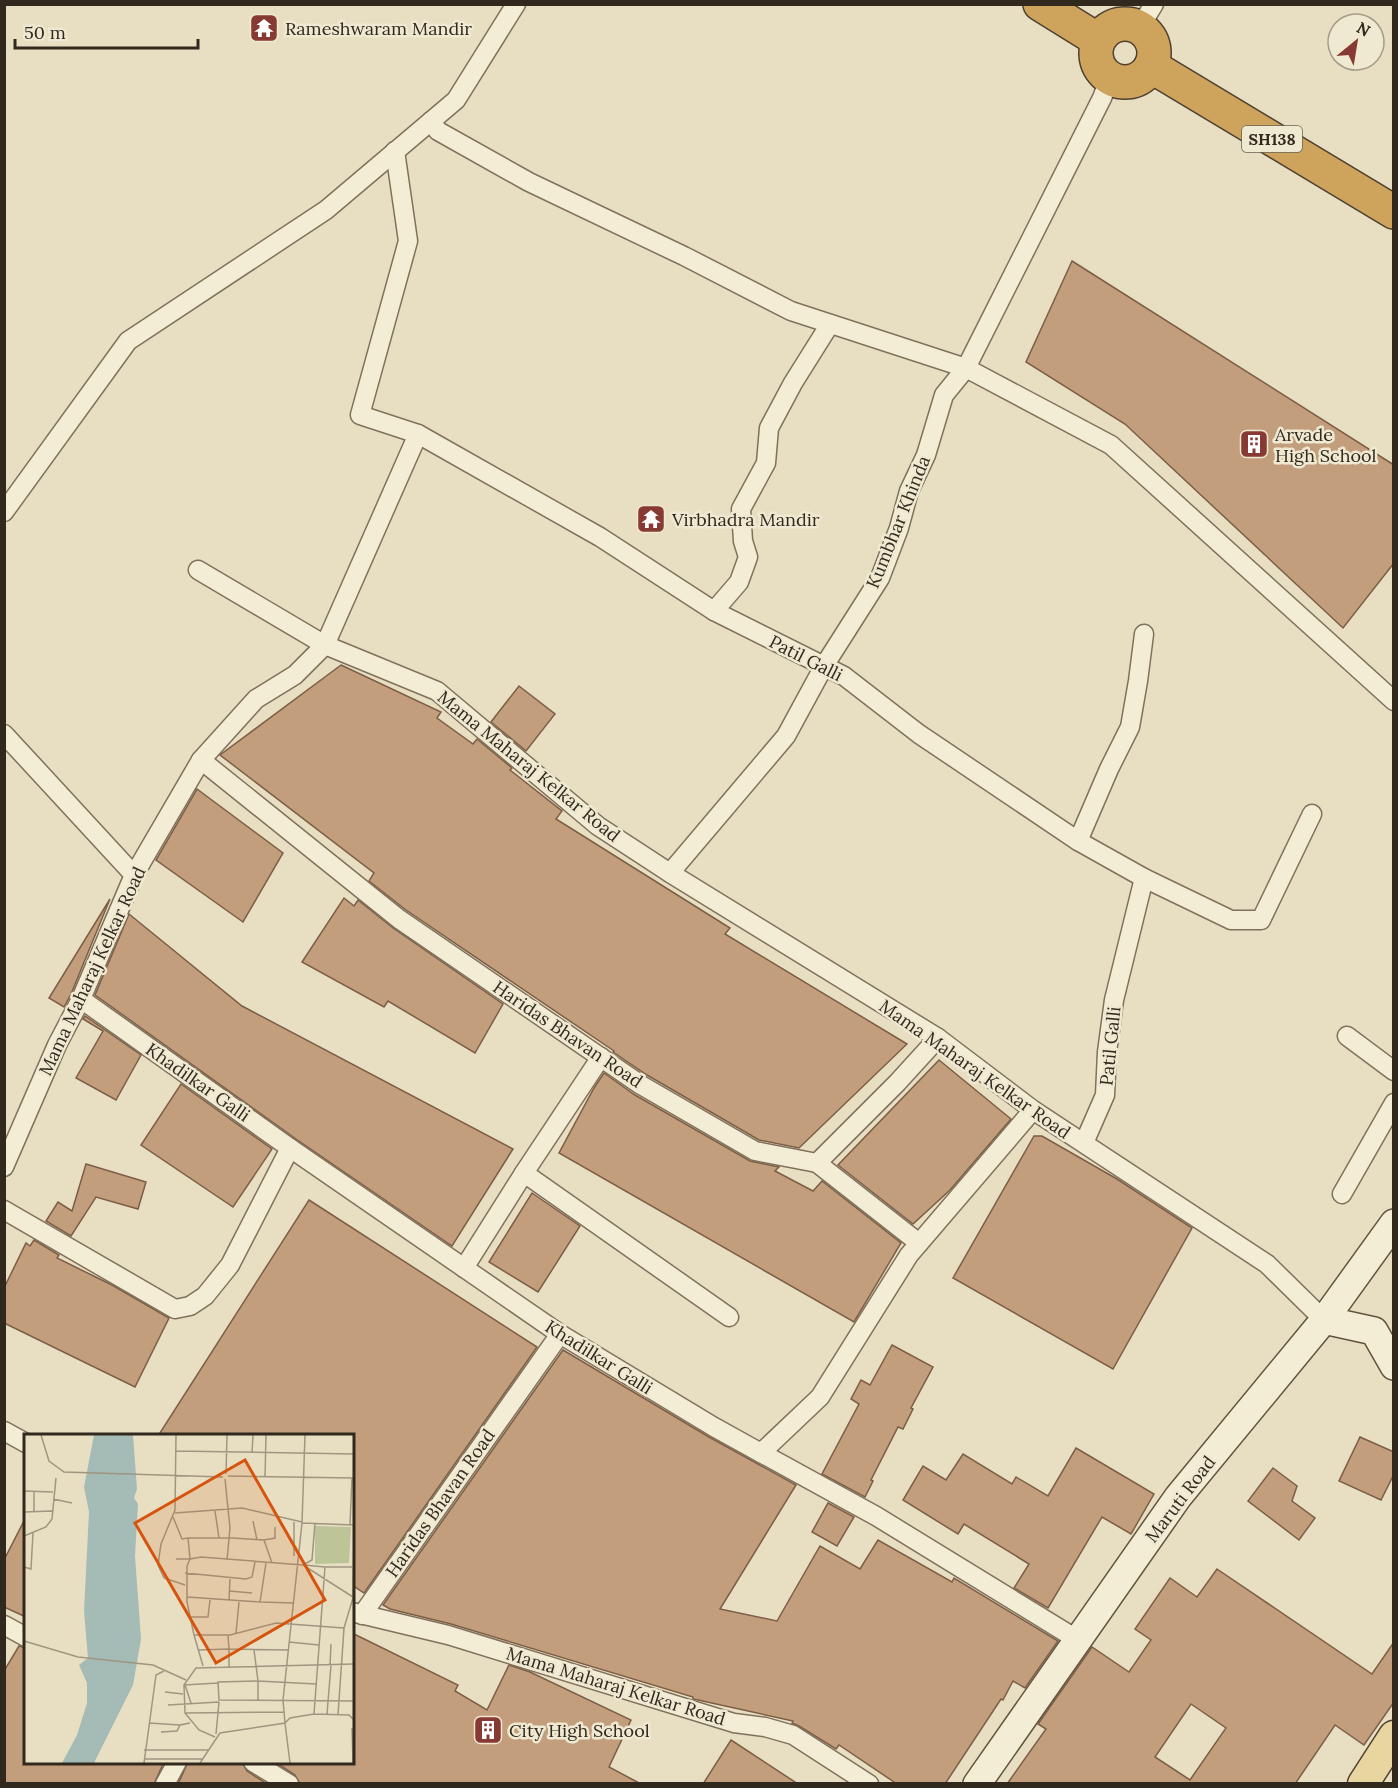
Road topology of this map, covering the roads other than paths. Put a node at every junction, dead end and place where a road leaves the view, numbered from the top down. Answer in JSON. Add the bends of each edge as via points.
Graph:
{"nodes":[{"id":1,"x":516,"y":4,"type":"edge"},
{"id":2,"x":1040,"y":4,"type":"edge"},
{"id":3,"x":1147,"y":16,"type":"edge"},
{"id":4,"x":1098,"y":40,"type":"junction"},
{"id":5,"x":1152,"y":66,"type":"junction"},
{"id":6,"x":1110,"y":77,"type":"junction"},
{"id":7,"x":431,"y":121,"type":"junction"},
{"id":8,"x":395,"y":151,"type":"junction"},
{"id":9,"x":1394,"y":212,"type":"edge"},
{"id":10,"x":830,"y":324,"type":"junction"},
{"id":11,"x":966,"y":368,"type":"junction"},
{"id":12,"x":418,"y":434,"type":"junction"},
{"id":13,"x":4,"y":512,"type":"edge"},
{"id":14,"x":198,"y":570,"type":"dead end"},
{"id":15,"x":714,"y":611,"type":"junction"},
{"id":16,"x":1144,"y":634,"type":"dead end"},
{"id":17,"x":325,"y":645,"type":"junction"},
{"id":18,"x":824,"y":666,"type":"junction"},
{"id":19,"x":1394,"y":701,"type":"edge"},
{"id":20,"x":4,"y":734,"type":"edge"},
{"id":21,"x":201,"y":760,"type":"junction"},
{"id":22,"x":1312,"y":814,"type":"dead end"},
{"id":23,"x":1078,"y":841,"type":"junction"},
{"id":24,"x":670,"y":873,"type":"junction"},
{"id":25,"x":134,"y":875,"type":"junction"},
{"id":26,"x":1144,"y":878,"type":"junction"},
{"id":27,"x":81,"y":999,"type":"junction"},
{"id":28,"x":1347,"y":1036,"type":"dead end"},
{"id":29,"x":938,"y":1038,"type":"junction"},
{"id":30,"x":601,"y":1058,"type":"junction"},
{"id":31,"x":1394,"y":1071,"type":"edge"},
{"id":32,"x":1394,"y":1103,"type":"edge"},
{"id":33,"x":1032,"y":1110,"type":"junction"},
{"id":34,"x":1084,"y":1143,"type":"junction"},
{"id":35,"x":290,"y":1148,"type":"junction"},
{"id":36,"x":817,"y":1163,"type":"junction"},
{"id":37,"x":4,"y":1167,"type":"edge"},
{"id":38,"x":524,"y":1173,"type":"junction"},
{"id":39,"x":1342,"y":1194,"type":"dead end"},
{"id":40,"x":4,"y":1210,"type":"edge"},
{"id":41,"x":1394,"y":1222,"type":"edge"},
{"id":42,"x":919,"y":1244,"type":"junction"},
{"id":43,"x":464,"y":1268,"type":"junction"},
{"id":44,"x":729,"y":1317,"type":"dead end"},
{"id":45,"x":1324,"y":1320,"type":"junction"},
{"id":46,"x":560,"y":1334,"type":"junction"},
{"id":47,"x":1387,"y":1336,"type":"edge"},
{"id":48,"x":1394,"y":1365,"type":"edge"},
{"id":49,"x":4,"y":1431,"type":"edge"},
{"id":50,"x":24,"y":1442,"type":"edge"},
{"id":51,"x":761,"y":1454,"type":"junction"},
{"id":52,"x":357,"y":1613,"type":"edge"},
{"id":53,"x":4,"y":1625,"type":"edge"},
{"id":54,"x":24,"y":1635,"type":"edge"},
{"id":55,"x":1078,"y":1640,"type":"junction"},
{"id":56,"x":1394,"y":1736,"type":"edge"},
{"id":57,"x":176,"y":1764,"type":"edge"},
{"id":58,"x":256,"y":1764,"type":"edge"},
{"id":59,"x":165,"y":1784,"type":"edge"},
{"id":60,"x":289,"y":1784,"type":"edge"},
{"id":61,"x":869,"y":1784,"type":"edge"},
{"id":62,"x":977,"y":1784,"type":"edge"},
{"id":63,"x":1363,"y":1784,"type":"edge"}],
"edges":[{"from":1,"to":7,"type":"street","via":[[456,100]]},
{"from":2,"to":4,"type":"highway"},
{"from":3,"to":4,"type":"highway","via":[[1131,24],[1112,26]]},
{"from":3,"to":5,"type":"highway"},
{"from":4,"to":6,"type":"highway","via":[[1098,65]]},
{"from":5,"to":6,"type":"highway","via":[[1138,80],[1128,82]]},
{"from":5,"to":9,"type":"highway","number":"SH138"},
{"from":6,"to":11,"type":"street","name":"Kumbhar Khinda"},
{"from":7,"to":8,"type":"street"},
{"from":7,"to":10,"type":"street","via":[[438,131],[529,182],[791,312]]},
{"from":8,"to":12,"type":"street","name":"Patil Galli","via":[[408,241],[360,415]]},
{"from":8,"to":13,"type":"street","via":[[326,210],[128,341]]},
{"from":10,"to":11,"type":"street"},
{"from":10,"to":15,"type":"street","via":[[769,428],[766,463],[741,509],[748,557],[739,582]]},
{"from":11,"to":18,"type":"street","name":"Kumbhar Khinda","via":[[944,395],[880,578]]},
{"from":11,"to":19,"type":"street","via":[[1111,445]]},
{"from":12,"to":15,"type":"street","name":"Patil Galli","via":[[600,537]]},
{"from":12,"to":17,"type":"street"},
{"from":14,"to":17,"type":"street"},
{"from":15,"to":18,"type":"street","name":"Patil Galli"},
{"from":16,"to":23,"type":"street","via":[[1130,727]]},
{"from":17,"to":21,"type":"street","name":"Mama Maharaj Kelkar Road","via":[[295,675],[256,699]]},
{"from":17,"to":24,"type":"street","name":"Mama Maharaj Kelkar Road","via":[[437,691],[598,826]]},
{"from":18,"to":23,"type":"street","name":"Patil Galli","via":[[844,676],[919,734]]},
{"from":18,"to":24,"type":"street","name":"Kumbhar Khinda","via":[[786,736]]},
{"from":20,"to":25,"type":"street"},
{"from":21,"to":25,"type":"street","name":"Mama Maharaj Kelkar Road"},
{"from":21,"to":30,"type":"street","name":"Haridas Bhavan Road","via":[[399,919]]},
{"from":22,"to":26,"type":"street","via":[[1261,920],[1231,920]]},
{"from":23,"to":26,"type":"street","name":"Patil Galli"},
{"from":24,"to":29,"type":"street","name":"Mama Maharaj Kelkar Road"},
{"from":25,"to":27,"type":"street","name":"Mama Maharaj Kelkar Road"},
{"from":26,"to":34,"type":"street","name":"Patil Galli","via":[[1114,1000],[1106,1095]]},
{"from":27,"to":35,"type":"street","name":"Khadilkar Galli"},
{"from":27,"to":37,"type":"street","name":"Mama Maharaj Kelkar Road"},
{"from":28,"to":31,"type":"street"},
{"from":29,"to":33,"type":"street","name":"Mama Maharaj Kelkar Road"},
{"from":29,"to":36,"type":"street"},
{"from":30,"to":36,"type":"street","name":"Haridas Bhavan Road","via":[[755,1151]]},
{"from":30,"to":38,"type":"street"},
{"from":32,"to":39,"type":"street"},
{"from":33,"to":34,"type":"street","name":"Mama Maharaj Kelkar Road"},
{"from":33,"to":42,"type":"street"},
{"from":34,"to":45,"type":"street","name":"Mama Maharaj Kelkar Road","via":[[1267,1264]]},
{"from":35,"to":40,"type":"street","via":[[230,1265],[205,1296],[189,1306],[175,1309]]},
{"from":35,"to":43,"type":"street","name":"Khadilkar Galli"},
{"from":36,"to":42,"type":"street"},
{"from":38,"to":43,"type":"street"},
{"from":38,"to":44,"type":"street"},
{"from":41,"to":45,"type":"street","name":"Maruti Road"},
{"from":42,"to":51,"type":"street","via":[[820,1397]]},
{"from":43,"to":46,"type":"street","name":"Khadilkar Galli"},
{"from":45,"to":47,"type":"street"},
{"from":45,"to":55,"type":"street","name":"Maruti Road","via":[[1178,1497]]},
{"from":46,"to":51,"type":"street","name":"Khadilkar Galli"},
{"from":46,"to":52,"type":"street","name":"Haridas Bhavan Road"},
{"from":47,"to":48,"type":"street"},
{"from":49,"to":50,"type":"street"},
{"from":51,"to":55,"type":"street","name":"Khadilkar Galli","via":[[876,1516]]},
{"from":52,"to":61,"type":"street","name":"Mama Maharaj Kelkar Road","via":[[448,1635],[734,1723],[793,1735]]},
{"from":53,"to":54,"type":"street"},
{"from":55,"to":62,"type":"street","name":"Maruti Road"},
{"from":56,"to":63,"type":"main road"},
{"from":57,"to":59,"type":"street"},
{"from":58,"to":60,"type":"street"}]}
